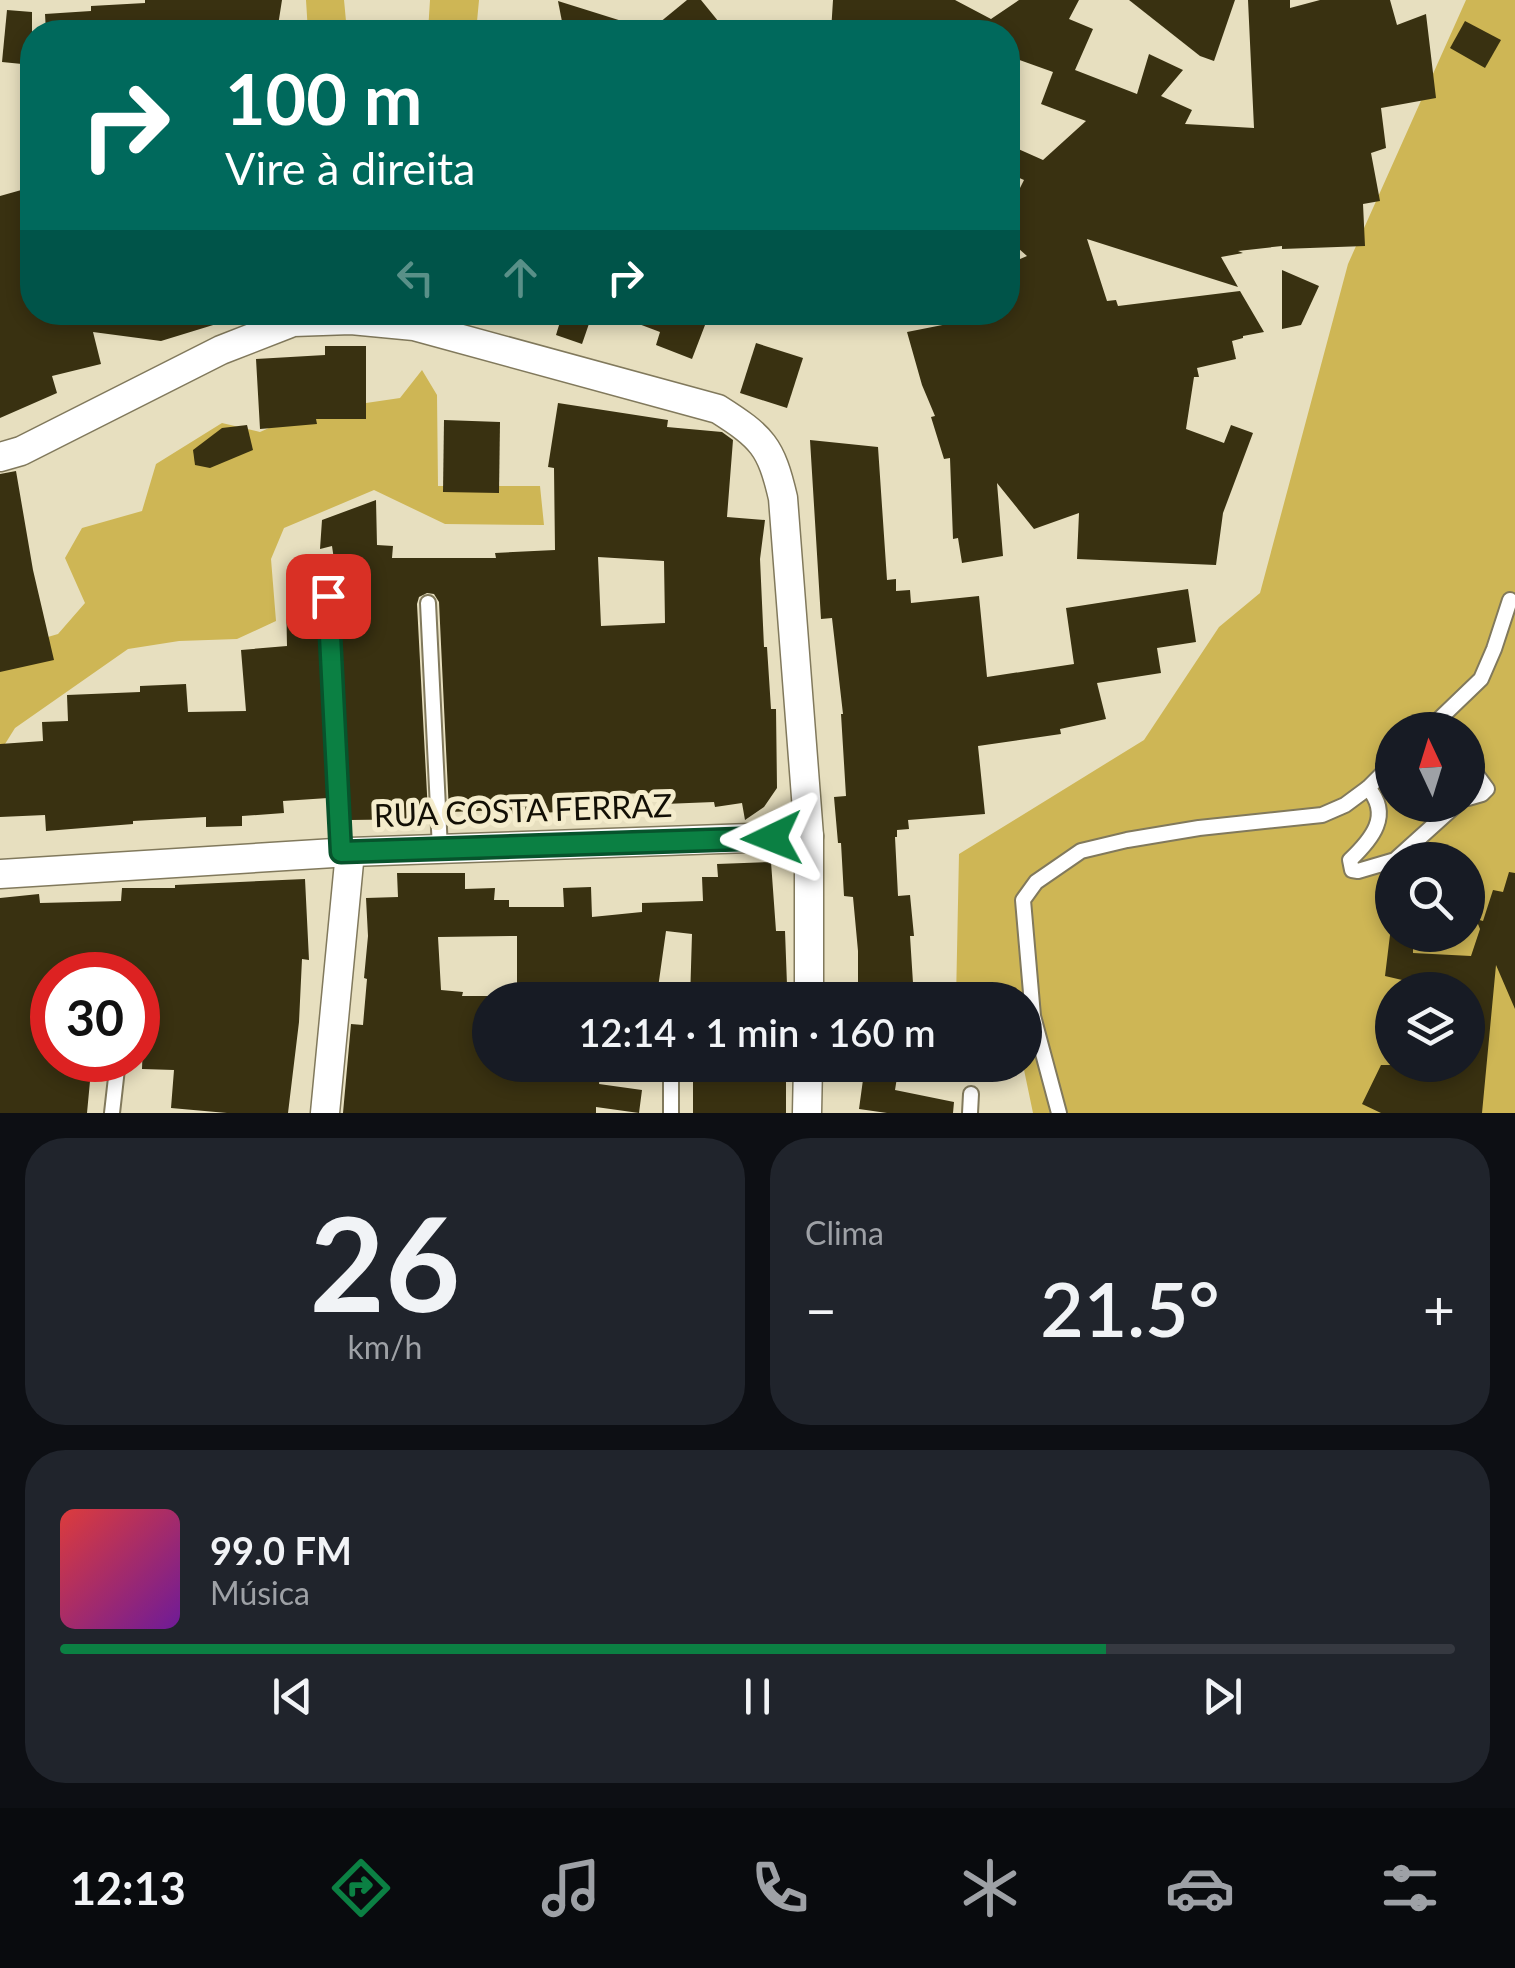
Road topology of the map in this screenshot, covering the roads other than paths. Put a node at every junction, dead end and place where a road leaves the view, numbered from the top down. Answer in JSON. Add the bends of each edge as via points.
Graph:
{"nodes":[{"id":1,"x":286,"y":325,"type":"edge"},
{"id":2,"x":404,"y":325,"type":"edge"},
{"id":3,"x":0,"y":457,"type":"edge"},
{"id":4,"x":328,"y":596,"type":"dead end"},
{"id":5,"x":1510,"y":600,"type":"dead end"},
{"id":6,"x":428,"y":603,"type":"dead end"},
{"id":7,"x":1448,"y":712,"type":"edge"},
{"id":8,"x":1375,"y":781,"type":"edge"},
{"id":9,"x":1368,"y":788,"type":"junction"},
{"id":10,"x":1437,"y":822,"type":"edge"},
{"id":11,"x":810,"y":836,"type":"junction"},
{"id":12,"x":1415,"y":842,"type":"edge"},
{"id":13,"x":440,"y":849,"type":"junction"},
{"id":14,"x":345,"y":852,"type":"junction"},
{"id":15,"x":1375,"y":866,"type":"edge"},
{"id":16,"x":0,"y":874,"type":"edge"},
{"id":17,"x":808,"y":982,"type":"edge"},
{"id":18,"x":116,"y":1082,"type":"edge"},
{"id":19,"x":671,"y":1082,"type":"edge"},
{"id":20,"x":808,"y":1082,"type":"edge"},
{"id":21,"x":971,"y":1094,"type":"dead end"},
{"id":22,"x":112,"y":1113,"type":"edge"},
{"id":23,"x":325,"y":1113,"type":"edge"},
{"id":24,"x":671,"y":1113,"type":"edge"},
{"id":25,"x":807,"y":1113,"type":"edge"},
{"id":26,"x":970,"y":1113,"type":"edge"},
{"id":27,"x":1059,"y":1113,"type":"edge"}],
"edges":[{"from":1,"to":3,"type":"street"},
{"from":2,"to":11,"type":"street","via":[[718,409],[752,430],[774,462],[783,498]]},
{"from":4,"to":14,"type":"lane"},
{"from":5,"to":7,"type":"lane","via":[[1481,678]]},
{"from":6,"to":13,"type":"lane"},
{"from":8,"to":9,"type":"lane"},
{"from":9,"to":15,"type":"lane","via":[[1378,799],[1377,827],[1350,866],[1358,871]]},
{"from":9,"to":27,"type":"lane","via":[[1322,815],[1199,828],[1081,851],[1036,882],[1023,900],[1032,1016]]},
{"from":10,"to":12,"type":"lane"},
{"from":11,"to":13,"type":"street","name":"RUA COSTA FERRAZ"},
{"from":11,"to":17,"type":"street"},
{"from":13,"to":14,"type":"street","name":"RUA COSTA FERRAZ"},
{"from":14,"to":16,"type":"street","name":"RUA COSTA FERRAZ"},
{"from":14,"to":23,"type":"street"},
{"from":18,"to":22,"type":"lane"},
{"from":19,"to":24,"type":"lane"},
{"from":20,"to":25,"type":"street"},
{"from":21,"to":26,"type":"lane"}]}
